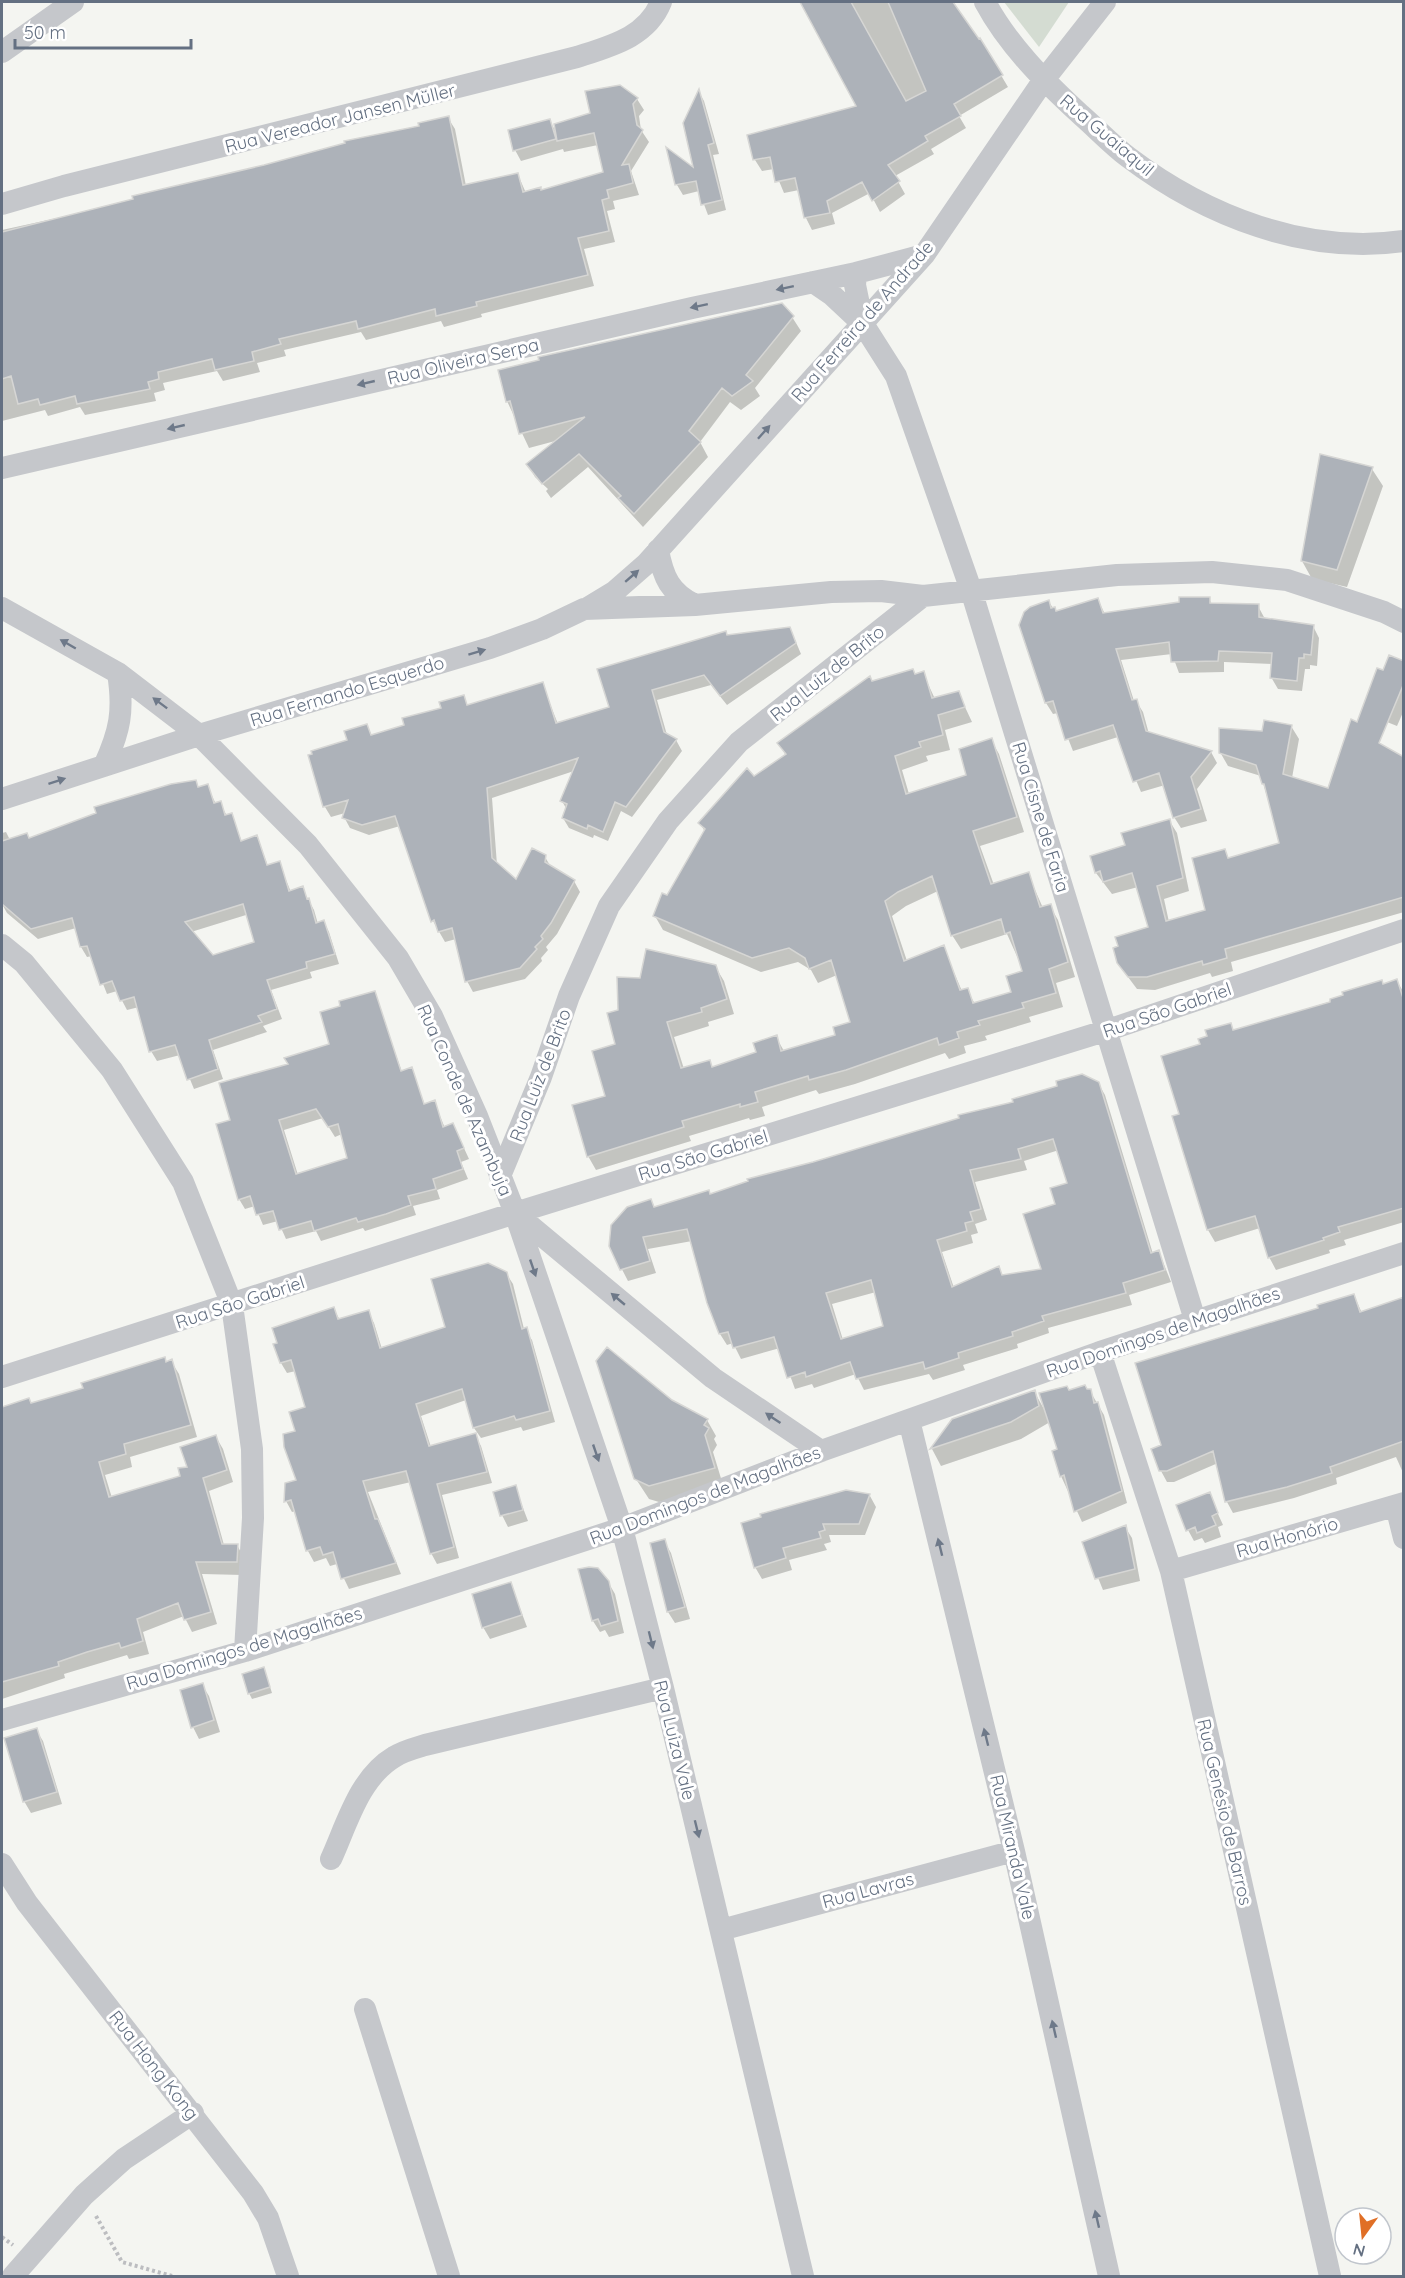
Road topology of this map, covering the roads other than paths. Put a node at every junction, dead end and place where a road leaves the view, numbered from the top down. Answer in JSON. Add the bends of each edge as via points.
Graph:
{"nodes":[{"id":1,"x":74,"y":2,"type":"edge"},
{"id":2,"x":661,"y":2,"type":"edge"},
{"id":3,"x":985,"y":2,"type":"edge"},
{"id":4,"x":1105,"y":2,"type":"edge"},
{"id":5,"x":2,"y":52,"type":"edge"},
{"id":6,"x":1043,"y":81,"type":"junction"},
{"id":7,"x":2,"y":204,"type":"edge"},
{"id":8,"x":1404,"y":241,"type":"edge"},
{"id":9,"x":924,"y":255,"type":"junction"},
{"id":10,"x":856,"y":273,"type":"junction"},
{"id":11,"x":813,"y":282,"type":"junction"},
{"id":12,"x":863,"y":324,"type":"junction"},
{"id":13,"x":2,"y":468,"type":"edge"},
{"id":14,"x":658,"y":550,"type":"junction"},
{"id":15,"x":971,"y":590,"type":"junction"},
{"id":16,"x":923,"y":596,"type":"junction"},
{"id":17,"x":695,"y":605,"type":"junction"},
{"id":18,"x":2,"y":608,"type":"edge"},
{"id":19,"x":584,"y":609,"type":"junction"},
{"id":20,"x":1404,"y":622,"type":"edge"},
{"id":21,"x":118,"y":673,"type":"junction"},
{"id":22,"x":199,"y":735,"type":"junction"},
{"id":23,"x":104,"y":766,"type":"junction"},
{"id":24,"x":2,"y":799,"type":"edge"},
{"id":25,"x":1404,"y":930,"type":"edge"},
{"id":26,"x":2,"y":945,"type":"edge"},
{"id":27,"x":1108,"y":1030,"type":"junction"},
{"id":28,"x":500,"y":1176,"type":"junction"},
{"id":29,"x":514,"y":1213,"type":"junction"},
{"id":30,"x":1404,"y":1253,"type":"edge"},
{"id":31,"x":232,"y":1305,"type":"junction"},
{"id":32,"x":1196,"y":1320,"type":"junction"},
{"id":33,"x":1100,"y":1352,"type":"junction"},
{"id":34,"x":2,"y":1377,"type":"edge"},
{"id":35,"x":909,"y":1420,"type":"junction"},
{"id":36,"x":821,"y":1451,"type":"junction"},
{"id":37,"x":1400,"y":1504,"type":"edge"},
{"id":38,"x":622,"y":1528,"type":"junction"},
{"id":39,"x":1404,"y":1538,"type":"edge"},
{"id":40,"x":1171,"y":1571,"type":"junction"},
{"id":41,"x":245,"y":1651,"type":"junction"},
{"id":42,"x":663,"y":1688,"type":"junction"},
{"id":43,"x":2,"y":1720,"type":"edge"},
{"id":44,"x":1014,"y":1851,"type":"junction"},
{"id":45,"x":331,"y":1859,"type":"dead end"},
{"id":46,"x":2,"y":1864,"type":"edge"},
{"id":47,"x":721,"y":1930,"type":"junction"},
{"id":48,"x":365,"y":2009,"type":"dead end"},
{"id":49,"x":193,"y":2113,"type":"junction"},
{"id":50,"x":13,"y":2277,"type":"edge"},
{"id":51,"x":288,"y":2277,"type":"edge"},
{"id":52,"x":449,"y":2277,"type":"edge"},
{"id":53,"x":804,"y":2277,"type":"edge"},
{"id":54,"x":1109,"y":2277,"type":"edge"},
{"id":55,"x":1330,"y":2277,"type":"edge"}],
"edges":[{"from":1,"to":5,"type":"street"},
{"from":2,"to":7,"type":"street","name":"Rua Vereador Jansen Müller","via":[[639,32],[577,57]]},
{"from":3,"to":6,"type":"street","name":"Rua Guaiaquil"},
{"from":4,"to":6,"type":"street","name":"Rua Ferreira de Andrade"},
{"from":6,"to":8,"type":"street","name":"Rua Guaiaquil","via":[[1128,157],[1191,199],[1258,227],[1321,241],[1375,245]]},
{"from":6,"to":9,"type":"street","name":"Rua Ferreira de Andrade"},
{"from":9,"to":10,"type":"street","name":"Rua Oliveira Serpa"},
{"from":9,"to":12,"type":"street","name":"Rua Ferreira de Andrade"},
{"from":10,"to":11,"type":"street","name":"Rua Oliveira Serpa"},
{"from":10,"to":12,"type":"street"},
{"from":11,"to":12,"type":"street"},
{"from":11,"to":13,"type":"street","name":"Rua Oliveira Serpa","one_way":true},
{"from":14,"to":12,"type":"street","name":"Rua Ferreira de Andrade","one_way":true},
{"from":12,"to":15,"type":"street","name":"Rua Cisne de Faria","via":[[896,376]]},
{"from":14,"to":17,"type":"street","via":[[662,573],[670,588]]},
{"from":19,"to":14,"type":"street","name":"Rua Ferreira de Andrade","one_way":true,"via":[[614,592]]},
{"from":15,"to":16,"type":"street"},
{"from":15,"to":20,"type":"street","via":[[1117,575],[1212,572],[1287,580]]},
{"from":15,"to":27,"type":"street","name":"Rua Cisne de Faria"},
{"from":16,"to":17,"type":"street","name":"Rua Fernando Esquerdo","via":[[881,591],[831,592]]},
{"from":16,"to":28,"type":"street","name":"Rua Luiz de Brito","via":[[739,742],[668,821],[609,906],[569,996]]},
{"from":17,"to":19,"type":"street","name":"Rua Fernando Esquerdo"},
{"from":21,"to":18,"type":"street","name":"Rua Conde de Azambuja","one_way":true},
{"from":22,"to":19,"type":"street","name":"Rua Fernando Esquerdo","one_way":true,"via":[[490,648]]},
{"from":22,"to":21,"type":"street","name":"Rua Conde de Azambuja","one_way":true},
{"from":21,"to":23,"type":"street","via":[[123,703],[119,728]]},
{"from":22,"to":23,"type":"street","name":"Rua Fernando Esquerdo"},
{"from":22,"to":28,"type":"street","name":"Rua Conde de Azambuja","via":[[308,845],[398,958],[432,1016]]},
{"from":24,"to":23,"type":"street","name":"Rua Fernando Esquerdo","one_way":true},
{"from":25,"to":27,"type":"street","name":"Rua São Gabriel"},
{"from":26,"to":31,"type":"street","via":[[24,963],[112,1070],[183,1182]]},
{"from":27,"to":29,"type":"street","name":"Rua São Gabriel"},
{"from":27,"to":32,"type":"street","name":"Rua Cisne de Faria"},
{"from":28,"to":29,"type":"street","name":"Rua Conde de Azambuja"},
{"from":29,"to":31,"type":"street","name":"Rua São Gabriel"},
{"from":36,"to":29,"type":"street","name":"Rua Conde de Azambuja","one_way":true,"via":[[713,1378]]},
{"from":29,"to":38,"type":"street","name":"Rua Luiza Vale","one_way":true},
{"from":30,"to":32,"type":"street","name":"Rua Domingos de Magalhães"},
{"from":31,"to":34,"type":"street","name":"Rua São Gabriel"},
{"from":31,"to":41,"type":"street","via":[[252,1449],[253,1518]]},
{"from":32,"to":33,"type":"street","name":"Rua Domingos de Magalhães"},
{"from":33,"to":35,"type":"street","name":"Rua Domingos de Magalhães"},
{"from":33,"to":40,"type":"street","name":"Rua Genésio de Barros"},
{"from":35,"to":36,"type":"street","name":"Rua Domingos de Magalhães"},
{"from":44,"to":35,"type":"street","name":"Rua Miranda Vale","one_way":true},
{"from":36,"to":38,"type":"street","name":"Rua Domingos de Magalhães"},
{"from":37,"to":39,"type":"street"},
{"from":37,"to":40,"type":"street","name":"Rua Honório"},
{"from":38,"to":41,"type":"street","name":"Rua Domingos de Magalhães"},
{"from":38,"to":42,"type":"street","name":"Rua Luiza Vale","one_way":true},
{"from":40,"to":55,"type":"street","name":"Rua Genésio de Barros"},
{"from":41,"to":43,"type":"street","name":"Rua Domingos de Magalhães"},
{"from":42,"to":45,"type":"street","via":[[425,1745],[395,1756],[375,1772],[361,1792]]},
{"from":42,"to":47,"type":"street","name":"Rua Luiza Vale","one_way":true},
{"from":44,"to":47,"type":"street","name":"Rua Lavras"},
{"from":54,"to":44,"type":"street","name":"Rua Miranda Vale","one_way":true},
{"from":46,"to":49,"type":"street","name":"Rua Hong Kong","via":[[27,1904]]},
{"from":47,"to":53,"type":"street","name":"Rua Luiza Vale"},
{"from":48,"to":52,"type":"street"},
{"from":49,"to":50,"type":"street","via":[[124,2159],[84,2195]]},
{"from":49,"to":51,"type":"street","name":"Rua Hong Kong","via":[[268,2218]]}]}
